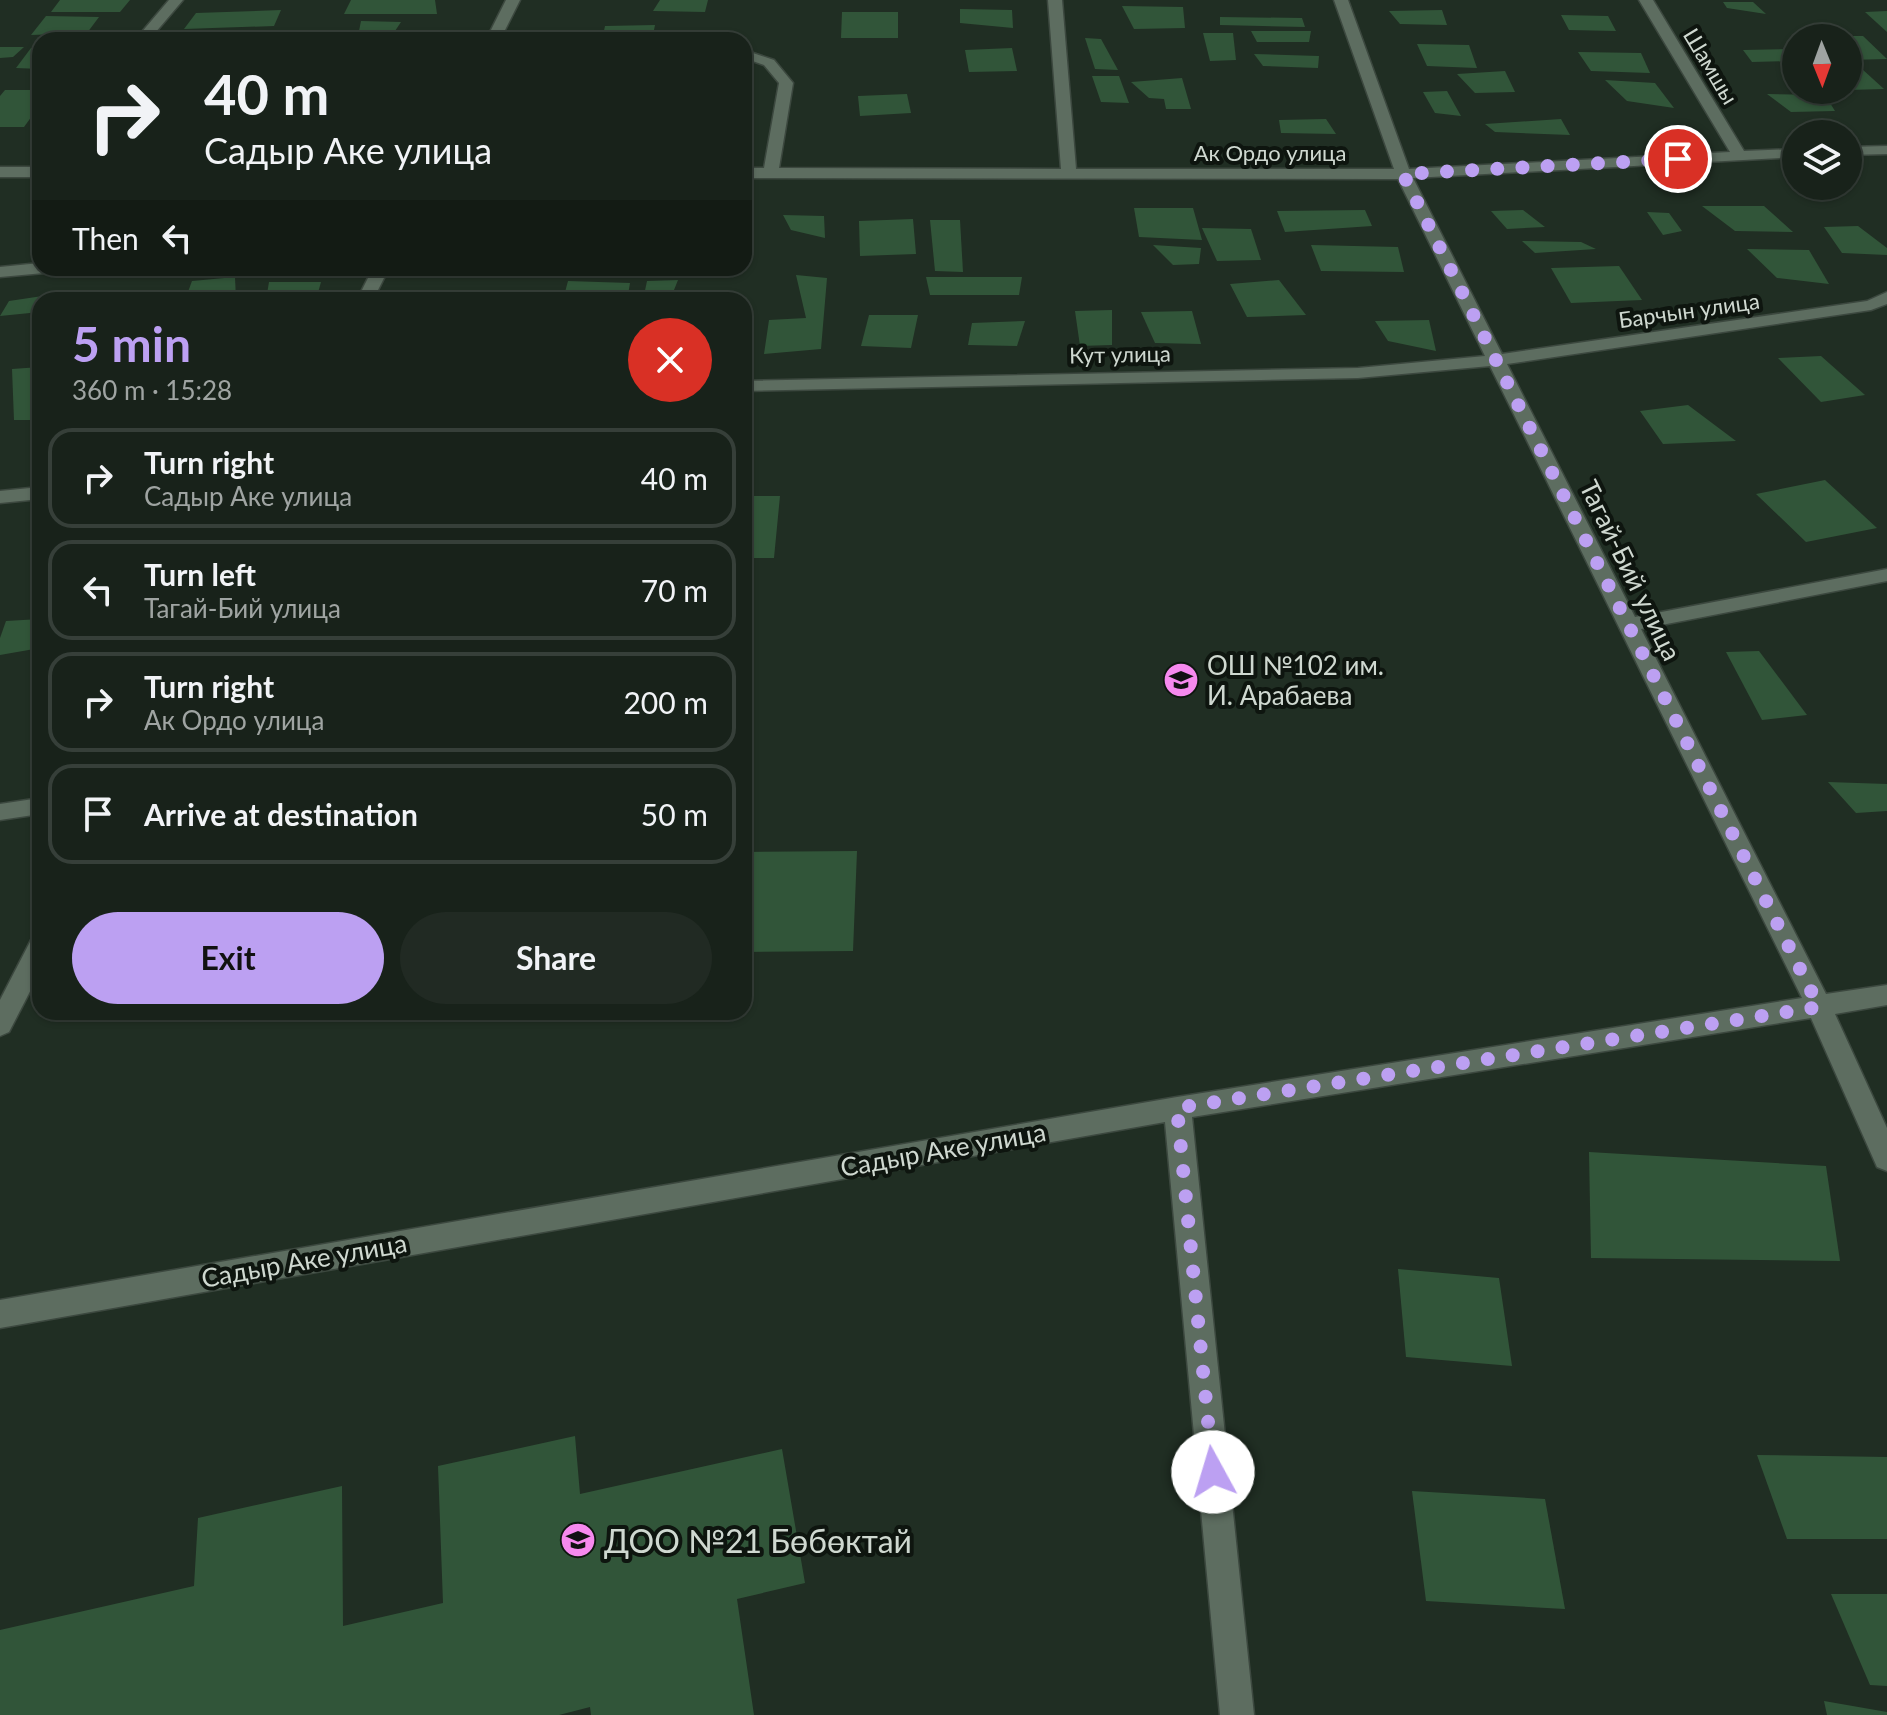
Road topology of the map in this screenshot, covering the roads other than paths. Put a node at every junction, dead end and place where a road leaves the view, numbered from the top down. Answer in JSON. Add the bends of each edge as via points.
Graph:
{"nodes":[{"id":1,"x":176,"y":0,"type":"edge"},
{"id":2,"x":513,"y":0,"type":"edge"},
{"id":3,"x":1055,"y":0,"type":"edge"},
{"id":4,"x":1341,"y":0,"type":"edge"},
{"id":5,"x":1646,"y":0,"type":"edge"},
{"id":6,"x":149,"y":32,"type":"edge"},
{"id":7,"x":497,"y":32,"type":"edge"},
{"id":8,"x":752,"y":56,"type":"edge"},
{"id":9,"x":1887,"y":150,"type":"edge"},
{"id":10,"x":1862,"y":151,"type":"edge"},
{"id":11,"x":1782,"y":153,"type":"edge"},
{"id":12,"x":1739,"y":155,"type":"junction"},
{"id":13,"x":32,"y":169,"type":"edge"},
{"id":14,"x":0,"y":172,"type":"edge"},
{"id":15,"x":752,"y":173,"type":"edge"},
{"id":16,"x":771,"y":173,"type":"junction"},
{"id":17,"x":1069,"y":174,"type":"junction"},
{"id":18,"x":1403,"y":174,"type":"junction"},
{"id":19,"x":32,"y":269,"type":"edge"},
{"id":20,"x":0,"y":272,"type":"edge"},
{"id":21,"x":1887,"y":297,"type":"edge"},
{"id":22,"x":1496,"y":360,"type":"junction"},
{"id":23,"x":752,"y":386,"type":"edge"},
{"id":24,"x":32,"y":494,"type":"edge"},
{"id":25,"x":0,"y":497,"type":"edge"},
{"id":26,"x":1887,"y":575,"type":"edge"},
{"id":27,"x":1627,"y":625,"type":"junction"},
{"id":28,"x":32,"y":807,"type":"edge"},
{"id":29,"x":0,"y":812,"type":"edge"},
{"id":30,"x":32,"y":963,"type":"edge"},
{"id":31,"x":1887,"y":995,"type":"edge"},
{"id":32,"x":1819,"y":1007,"type":"junction"},
{"id":33,"x":0,"y":1025,"type":"edge"},
{"id":34,"x":1177,"y":1108,"type":"junction"},
{"id":35,"x":1887,"y":1159,"type":"edge"},
{"id":36,"x":0,"y":1314,"type":"edge"},
{"id":37,"x":1237,"y":1715,"type":"edge"}],
"edges":[{"from":1,"to":6,"type":"street"},
{"from":2,"to":7,"type":"street"},
{"from":3,"to":17,"type":"street"},
{"from":4,"to":18,"type":"street","name":"Тагай-Бий улица"},
{"from":5,"to":12,"type":"street","name":"Шамшы"},
{"from":8,"to":16,"type":"street","via":[[779,70],[786,83]]},
{"from":9,"to":10,"type":"street"},
{"from":11,"to":12,"type":"street","name":"Ак Ордо улица"},
{"from":12,"to":18,"type":"street","name":"Ак Ордо улица"},
{"from":13,"to":14,"type":"street"},
{"from":15,"to":16,"type":"street","name":"Ак Ордо улица"},
{"from":16,"to":17,"type":"street","name":"Ак Ордо улица"},
{"from":17,"to":18,"type":"street","name":"Ак Ордо улица"},
{"from":18,"to":22,"type":"street","name":"Тагай-Бий улица"},
{"from":19,"to":20,"type":"street"},
{"from":21,"to":22,"type":"street","name":"Барчын улица","via":[[1871,305]]},
{"from":22,"to":23,"type":"street","name":"Кут улица","via":[[1358,373]]},
{"from":22,"to":27,"type":"street","name":"Тагай-Бий улица"},
{"from":24,"to":25,"type":"street"},
{"from":26,"to":27,"type":"street"},
{"from":27,"to":32,"type":"street","name":"Тагай-Бий улица"},
{"from":28,"to":29,"type":"street"},
{"from":30,"to":33,"type":"street"},
{"from":31,"to":32,"type":"street","name":"Садыр Аке улица"},
{"from":32,"to":34,"type":"street","name":"Садыр Аке улица"},
{"from":32,"to":35,"type":"street","name":"Тагай-Бий улица"},
{"from":34,"to":36,"type":"street","name":"Садыр Аке улица"},
{"from":34,"to":37,"type":"street"}]}
